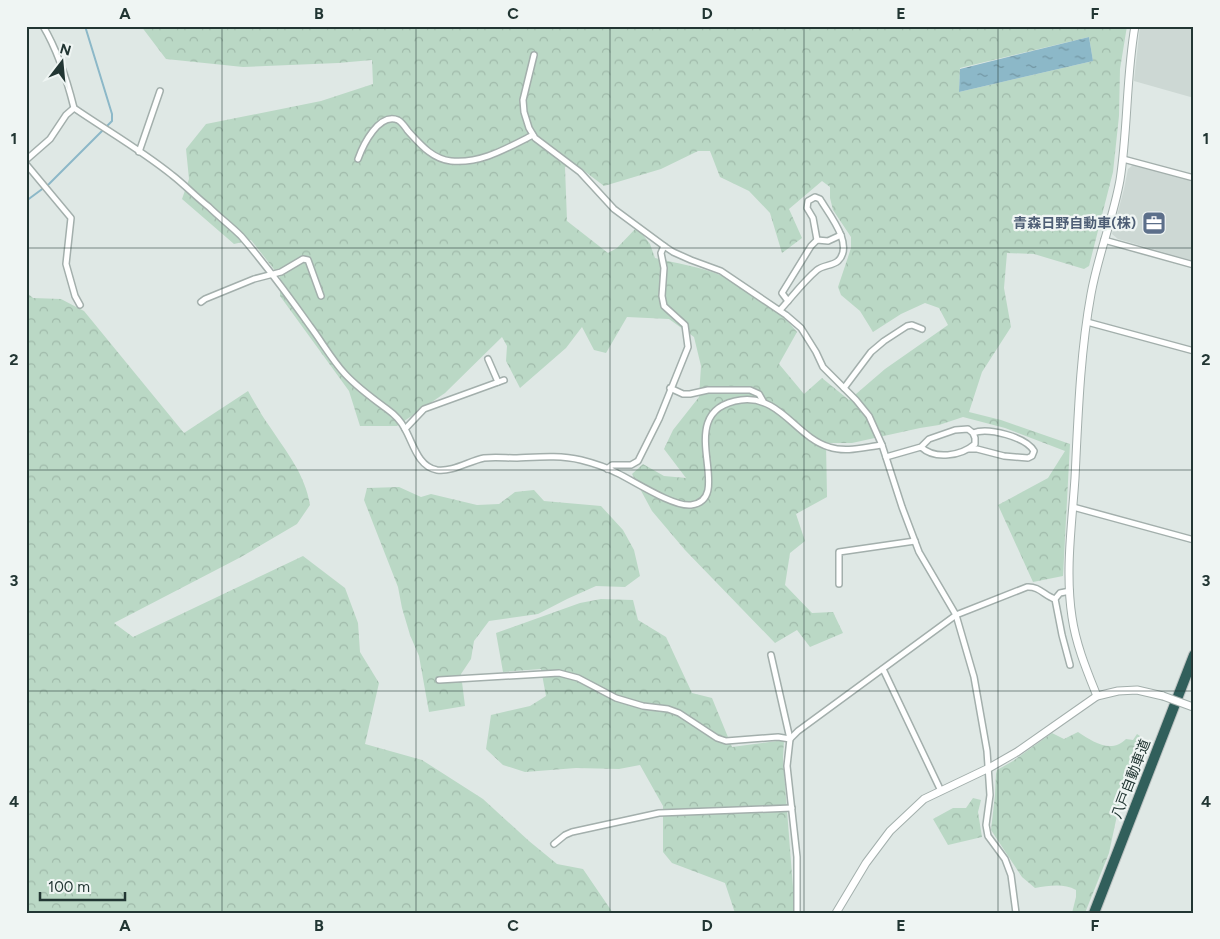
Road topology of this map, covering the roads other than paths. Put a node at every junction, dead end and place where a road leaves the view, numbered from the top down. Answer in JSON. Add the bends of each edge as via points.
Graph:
{"nodes":[{"id":1,"x":43,"y":26,"type":"edge"},
{"id":2,"x":1135,"y":26,"type":"edge"},
{"id":3,"x":534,"y":55,"type":"dead end"},
{"id":4,"x":160,"y":91,"type":"dead end"},
{"id":5,"x":74,"y":108,"type":"junction"},
{"id":6,"x":533,"y":135,"type":"junction"},
{"id":7,"x":140,"y":152,"type":"junction"},
{"id":8,"x":358,"y":159,"type":"dead end"},
{"id":9,"x":1123,"y":159,"type":"junction"},
{"id":10,"x":26,"y":160,"type":"edge"},
{"id":11,"x":26,"y":164,"type":"edge"},
{"id":12,"x":1194,"y":178,"type":"edge"},
{"id":13,"x":842,"y":235,"type":"junction"},
{"id":14,"x":818,"y":240,"type":"junction"},
{"id":15,"x":1104,"y":240,"type":"junction"},
{"id":16,"x":664,"y":246,"type":"junction"},
{"id":17,"x":1194,"y":265,"type":"edge"},
{"id":18,"x":274,"y":274,"type":"junction"},
{"id":19,"x":321,"y":296,"type":"dead end"},
{"id":20,"x":788,"y":301,"type":"junction"},
{"id":21,"x":201,"y":302,"type":"dead end"},
{"id":22,"x":80,"y":305,"type":"dead end"},
{"id":23,"x":780,"y":310,"type":"junction"},
{"id":24,"x":1087,"y":322,"type":"junction"},
{"id":25,"x":922,"y":329,"type":"dead end"},
{"id":26,"x":1194,"y":351,"type":"edge"},
{"id":27,"x":488,"y":359,"type":"dead end"},
{"id":28,"x":504,"y":380,"type":"dead end"},
{"id":29,"x":498,"y":382,"type":"junction"},
{"id":30,"x":670,"y":388,"type":"junction"},
{"id":31,"x":844,"y":388,"type":"junction"},
{"id":32,"x":764,"y":401,"type":"junction"},
{"id":33,"x":405,"y":429,"type":"junction"},
{"id":34,"x":973,"y":433,"type":"junction"},
{"id":35,"x":882,"y":445,"type":"junction"},
{"id":36,"x":921,"y":447,"type":"junction"},
{"id":37,"x":969,"y":449,"type":"junction"},
{"id":38,"x":886,"y":457,"type":"junction"},
{"id":39,"x":607,"y":468,"type":"junction"},
{"id":40,"x":1073,"y":508,"type":"junction"},
{"id":41,"x":1194,"y":540,"type":"edge"},
{"id":42,"x":915,"y":541,"type":"junction"},
{"id":43,"x":839,"y":584,"type":"dead end"},
{"id":44,"x":1070,"y":591,"type":"junction"},
{"id":45,"x":1055,"y":599,"type":"junction"},
{"id":46,"x":956,"y":615,"type":"junction"},
{"id":47,"x":1194,"y":655,"type":"edge"},
{"id":48,"x":771,"y":656,"type":"dead end"},
{"id":49,"x":1070,"y":665,"type":"dead end"},
{"id":50,"x":883,"y":669,"type":"junction"},
{"id":51,"x":439,"y":680,"type":"dead end"},
{"id":52,"x":1096,"y":696,"type":"junction"},
{"id":53,"x":1193,"y":708,"type":"edge"},
{"id":54,"x":790,"y":739,"type":"junction"},
{"id":55,"x":988,"y":768,"type":"junction"},
{"id":56,"x":940,"y":791,"type":"junction"},
{"id":57,"x":792,"y":808,"type":"junction"},
{"id":58,"x":554,"y":844,"type":"dead end"},
{"id":59,"x":797,"y":913,"type":"edge"},
{"id":60,"x":836,"y":913,"type":"edge"},
{"id":61,"x":1016,"y":913,"type":"edge"},
{"id":62,"x":1094,"y":913,"type":"edge"}],
"edges":[{"from":1,"to":5,"type":"street"},
{"from":2,"to":9,"type":"street","via":[[1130,52]]},
{"from":3,"to":6,"type":"street","via":[[523,100]]},
{"from":4,"to":7,"type":"street"},
{"from":5,"to":7,"type":"street"},
{"from":5,"to":10,"type":"street","via":[[50,139]]},
{"from":6,"to":8,"type":"street","via":[[483,159],[450,161],[427,151],[399,120],[392,119],[383,121],[373,131]]},
{"from":6,"to":16,"type":"street","via":[[539,143],[580,172],[614,209]]},
{"from":7,"to":18,"type":"street","via":[[171,174],[238,233]]},
{"from":9,"to":12,"type":"street"},
{"from":9,"to":15,"type":"street"},
{"from":11,"to":22,"type":"street","via":[[71,218],[66,264]]},
{"from":13,"to":14,"type":"street","via":[[828,241]]},
{"from":13,"to":14,"type":"street","via":[[820,199],[815,197],[808,201],[807,208]]},
{"from":13,"to":20,"type":"street","via":[[840,259],[814,272]]},
{"from":14,"to":20,"type":"street","via":[[782,293]]},
{"from":15,"to":17,"type":"street"},
{"from":15,"to":24,"type":"street"},
{"from":16,"to":23,"type":"street","via":[[721,272]]},
{"from":16,"to":30,"type":"street","via":[[661,253],[664,306],[685,326],[688,347]]},
{"from":18,"to":19,"type":"street","via":[[299,260],[308,260]]},
{"from":18,"to":21,"type":"street"},
{"from":18,"to":33,"type":"street","via":[[343,372],[391,412]]},
{"from":20,"to":23,"type":"street"},
{"from":23,"to":31,"type":"street","via":[[801,328],[823,367]]},
{"from":24,"to":26,"type":"street"},
{"from":24,"to":40,"type":"street"},
{"from":25,"to":31,"type":"street","via":[[907,326],[884,341],[871,352]]},
{"from":27,"to":29,"type":"street"},
{"from":28,"to":29,"type":"street"},
{"from":29,"to":33,"type":"street","via":[[424,409]]},
{"from":30,"to":32,"type":"street","via":[[682,394],[750,390]]},
{"from":30,"to":39,"type":"street","via":[[638,461]]},
{"from":31,"to":35,"type":"street","via":[[869,416]]},
{"from":32,"to":35,"type":"street","via":[[828,447],[841,450]]},
{"from":32,"to":39,"type":"street","via":[[737,400],[721,406],[707,423],[704,445],[710,482],[708,493],[700,502],[682,504],[662,497]]},
{"from":33,"to":39,"type":"street","via":[[426,465],[437,470],[484,458],[566,456]]},
{"from":34,"to":36,"type":"street","via":[[955,430],[929,439]]},
{"from":34,"to":37,"type":"street","via":[[975,444]]},
{"from":34,"to":37,"type":"street","via":[[999,432],[1031,445],[1034,451],[1028,458]]},
{"from":35,"to":38,"type":"street"},
{"from":36,"to":37,"type":"street","via":[[927,452],[944,455]]},
{"from":36,"to":38,"type":"street"},
{"from":38,"to":42,"type":"street"},
{"from":40,"to":41,"type":"street"},
{"from":40,"to":44,"type":"street"},
{"from":42,"to":43,"type":"street","via":[[839,552]]},
{"from":42,"to":46,"type":"street"},
{"from":44,"to":45,"type":"street","via":[[1060,593]]},
{"from":44,"to":52,"type":"street","via":[[1079,649]]},
{"from":45,"to":46,"type":"street","via":[[1038,588],[1027,587]]},
{"from":45,"to":49,"type":"street"},
{"from":46,"to":50,"type":"street"},
{"from":46,"to":55,"type":"street","via":[[974,677]]},
{"from":47,"to":62,"type":"highway","name":"八戸自動車道"},
{"from":48,"to":54,"type":"street"},
{"from":50,"to":54,"type":"street"},
{"from":50,"to":56,"type":"street"},
{"from":51,"to":54,"type":"street","via":[[559,673],[578,678],[616,698],[680,713],[726,741]]},
{"from":52,"to":53,"type":"street","bridge":true,"via":[[1137,690]]},
{"from":52,"to":55,"type":"street"},
{"from":54,"to":57,"type":"street","via":[[787,766]]},
{"from":55,"to":56,"type":"street"},
{"from":55,"to":61,"type":"street","via":[[988,836],[1005,859],[1011,874]]},
{"from":56,"to":60,"type":"street","via":[[924,799],[890,831]]},
{"from":57,"to":58,"type":"street","via":[[658,813],[572,832]]},
{"from":57,"to":59,"type":"street","via":[[797,857]]}]}
